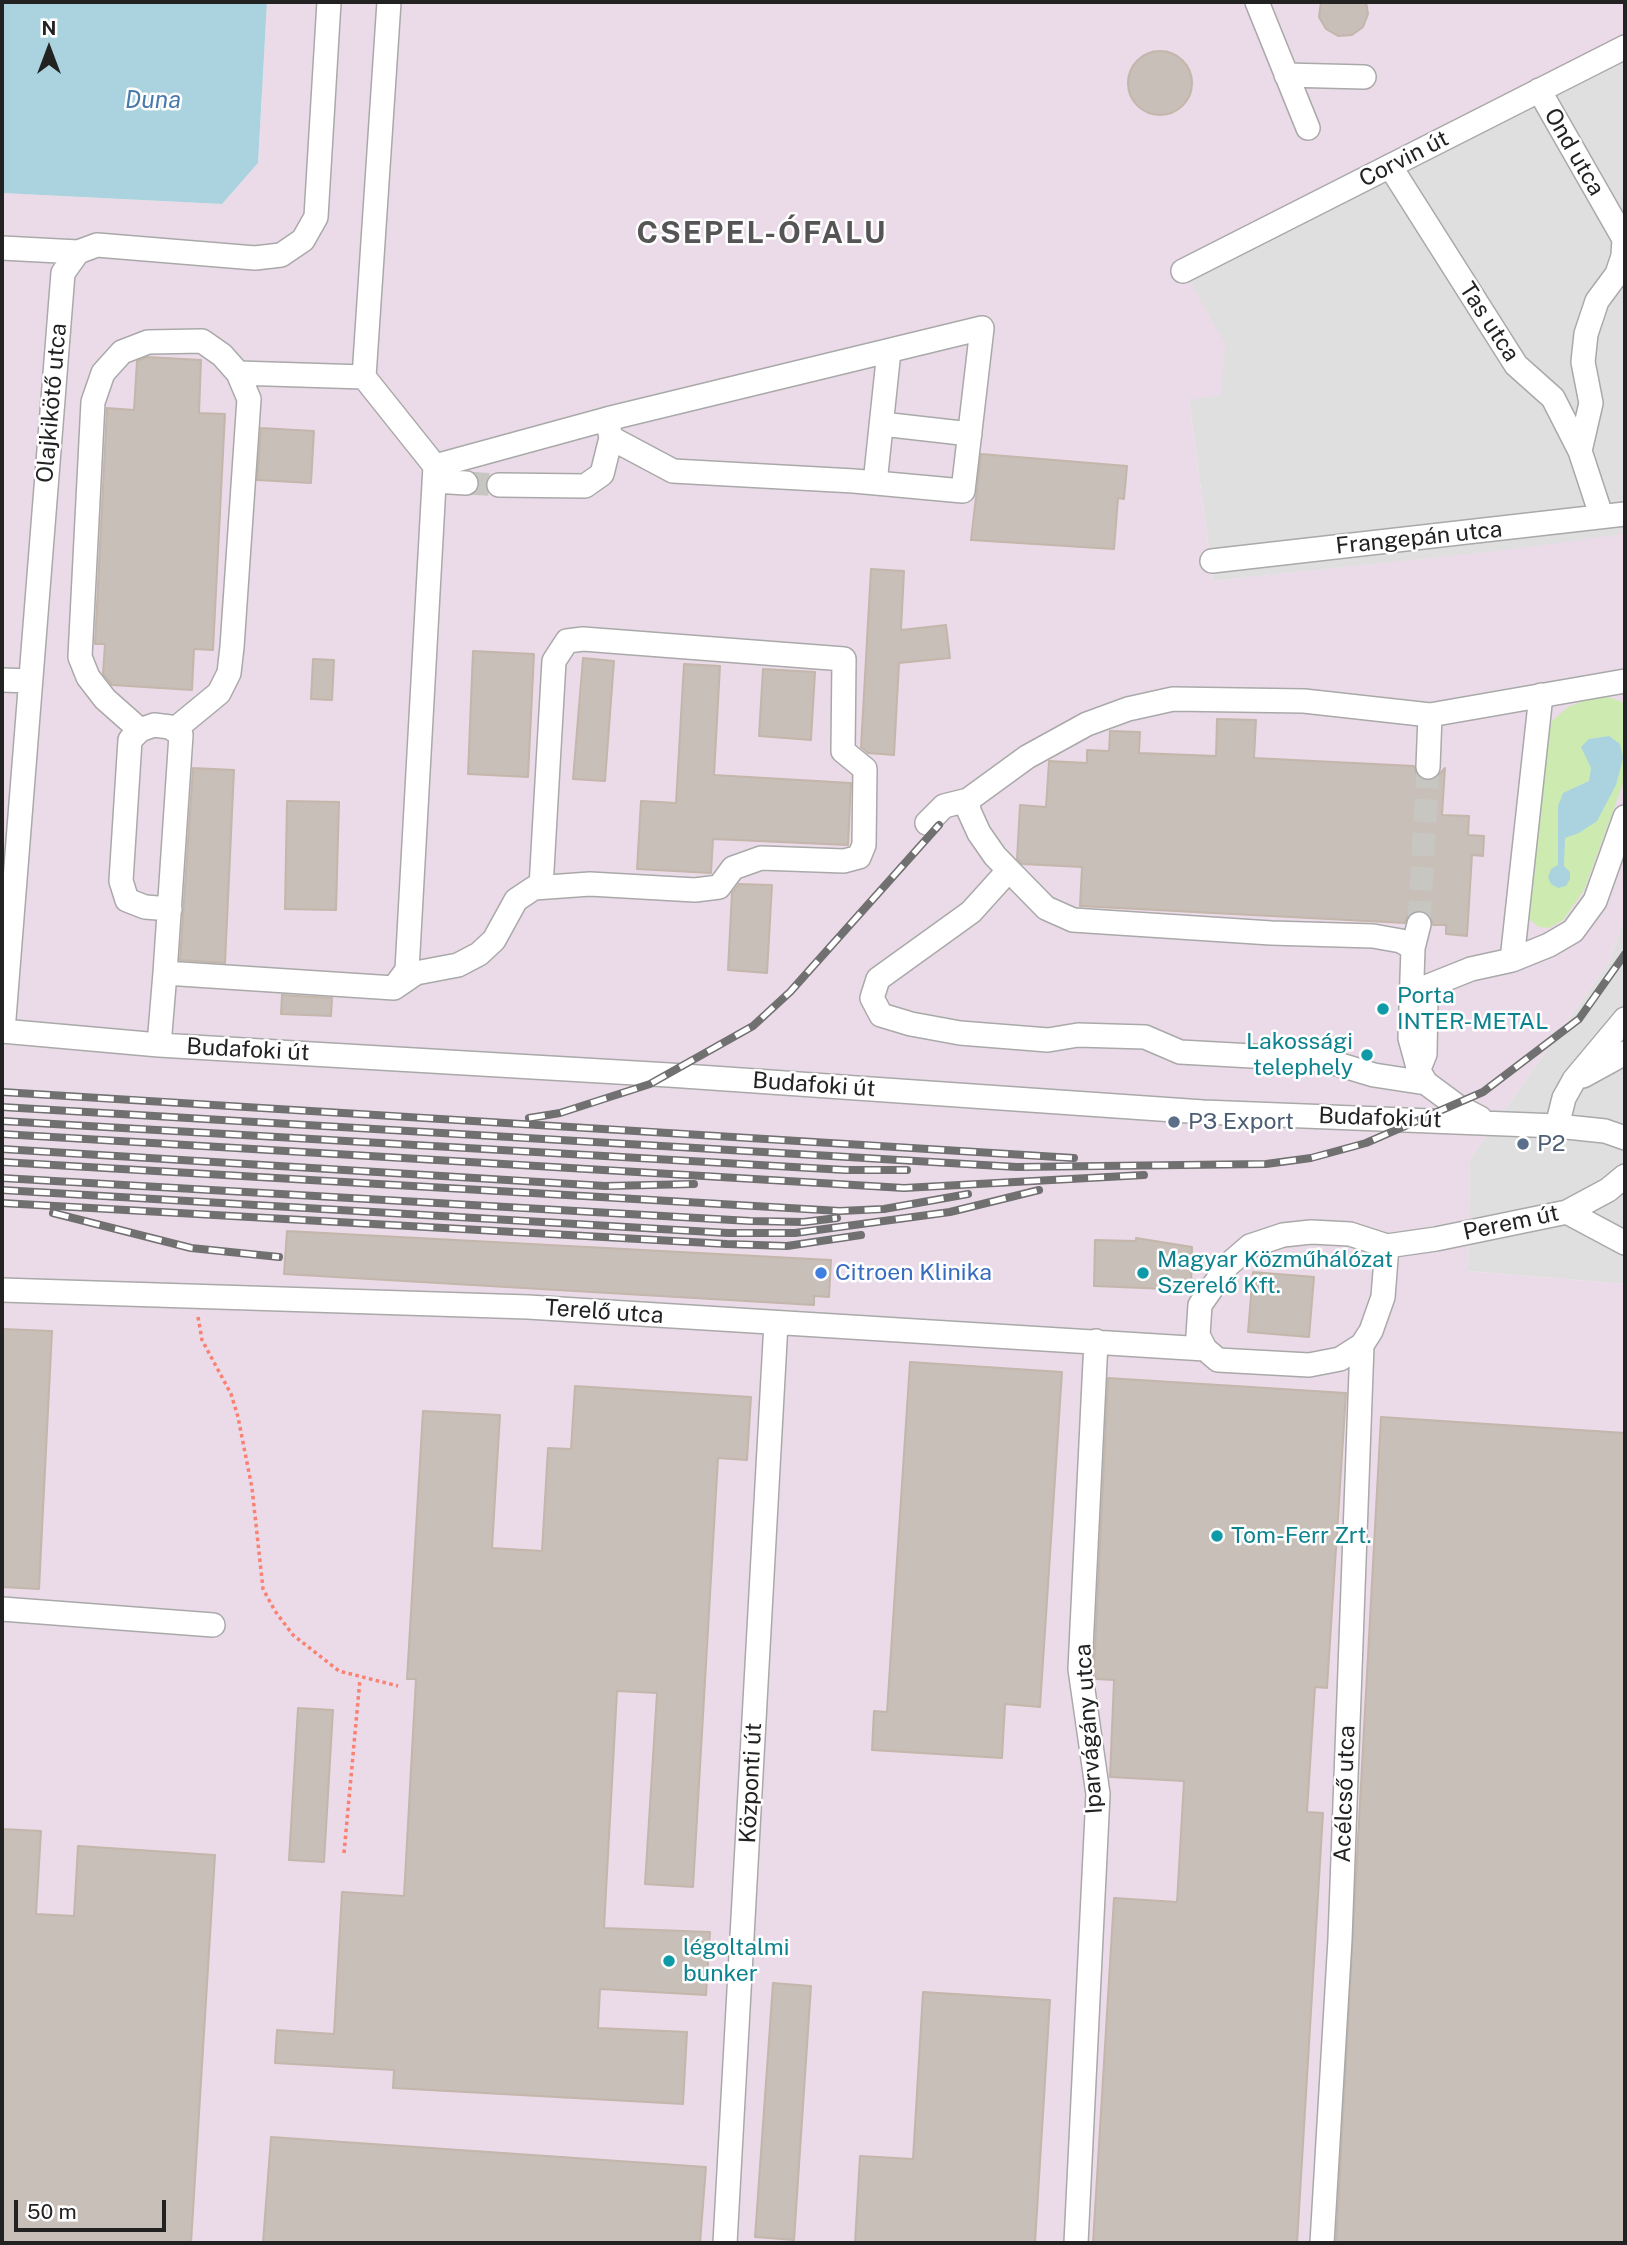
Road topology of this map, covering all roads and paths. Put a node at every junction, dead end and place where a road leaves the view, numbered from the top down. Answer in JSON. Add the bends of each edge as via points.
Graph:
{"nodes":[{"id":1,"x":329,"y":2,"type":"edge"},
{"id":2,"x":389,"y":2,"type":"edge"},
{"id":3,"x":1257,"y":2,"type":"edge"},
{"id":4,"x":1625,"y":47,"type":"edge"},
{"id":5,"x":1286,"y":75,"type":"junction"},
{"id":6,"x":1364,"y":78,"type":"dead end"},
{"id":7,"x":1539,"y":90,"type":"junction"},
{"id":8,"x":1308,"y":128,"type":"dead end"},
{"id":9,"x":1390,"y":166,"type":"junction"},
{"id":10,"x":2,"y":248,"type":"edge"},
{"id":11,"x":78,"y":252,"type":"junction"},
{"id":12,"x":1183,"y":271,"type":"dead end"},
{"id":13,"x":890,"y":351,"type":"junction"},
{"id":14,"x":239,"y":373,"type":"junction"},
{"id":15,"x":365,"y":377,"type":"junction"},
{"id":16,"x":882,"y":424,"type":"junction"},
{"id":17,"x":609,"y":429,"type":"junction"},
{"id":18,"x":970,"y":434,"type":"junction"},
{"id":19,"x":1580,"y":450,"type":"junction"},
{"id":20,"x":435,"y":473,"type":"junction"},
{"id":21,"x":466,"y":483,"type":"tunnel mouth"},
{"id":22,"x":876,"y":483,"type":"junction"},
{"id":23,"x":499,"y":485,"type":"tunnel mouth"},
{"id":24,"x":1625,"y":514,"type":"edge"},
{"id":25,"x":1601,"y":515,"type":"junction"},
{"id":26,"x":1212,"y":561,"type":"dead end"},
{"id":27,"x":2,"y":680,"type":"edge"},
{"id":28,"x":30,"y":681,"type":"junction"},
{"id":29,"x":1625,"y":681,"type":"edge"},
{"id":30,"x":1541,"y":695,"type":"junction"},
{"id":31,"x":1430,"y":715,"type":"junction"},
{"id":32,"x":140,"y":730,"type":"junction"},
{"id":33,"x":174,"y":730,"type":"junction"},
{"id":34,"x":1428,"y":767,"type":"tunnel mouth"},
{"id":35,"x":12,"y":778,"type":"edge"},
{"id":36,"x":968,"y":800,"type":"junction"},
{"id":37,"x":1625,"y":817,"type":"edge"},
{"id":38,"x":928,"y":823,"type":"dead end"},
{"id":39,"x":1008,"y":871,"type":"junction"},
{"id":40,"x":541,"y":887,"type":"junction"},
{"id":41,"x":170,"y":909,"type":"junction"},
{"id":42,"x":1419,"y":924,"type":"tunnel mouth"},
{"id":43,"x":1413,"y":948,"type":"junction"},
{"id":44,"x":1512,"y":960,"type":"junction"},
{"id":45,"x":165,"y":973,"type":"junction"},
{"id":46,"x":394,"y":988,"type":"junction"},
{"id":47,"x":1421,"y":989,"type":"junction"},
{"id":48,"x":1625,"y":1019,"type":"edge"},
{"id":49,"x":2,"y":1031,"type":"edge"},
{"id":50,"x":159,"y":1045,"type":"junction"},
{"id":51,"x":1625,"y":1053,"type":"edge"},
{"id":52,"x":1422,"y":1077,"type":"junction"},
{"id":53,"x":1574,"y":1080,"type":"junction"},
{"id":54,"x":1490,"y":1122,"type":"junction"},
{"id":55,"x":1557,"y":1126,"type":"junction"},
{"id":56,"x":1625,"y":1138,"type":"edge"},
{"id":57,"x":1625,"y":1176,"type":"edge"},
{"id":58,"x":1567,"y":1212,"type":"junction"},
{"id":59,"x":1625,"y":1243,"type":"edge"},
{"id":60,"x":1387,"y":1246,"type":"junction"},
{"id":61,"x":2,"y":1290,"type":"edge"},
{"id":62,"x":193,"y":1294,"type":"junction"},
{"id":63,"x":776,"y":1323,"type":"junction"},
{"id":64,"x":1096,"y":1341,"type":"junction"},
{"id":65,"x":1362,"y":1345,"type":"junction"},
{"id":66,"x":1205,"y":1349,"type":"junction"},
{"id":67,"x":2,"y":1609,"type":"edge"},
{"id":68,"x":213,"y":1625,"type":"dead end"},
{"id":69,"x":360,"y":1679,"type":"junction"},
{"id":70,"x":398,"y":1686,"type":"dead end"},
{"id":71,"x":344,"y":1853,"type":"dead end"},
{"id":72,"x":725,"y":2243,"type":"edge"},
{"id":73,"x":1076,"y":2243,"type":"edge"},
{"id":74,"x":1322,"y":2243,"type":"edge"}],
"edges":[{"from":1,"to":11,"type":"street","via":[[316,217],[303,240],[281,255],[255,258],[97,245]]},
{"from":2,"to":15,"type":"street"},
{"from":3,"to":5,"type":"street"},
{"from":4,"to":7,"type":"street","name":"Corvin út"},
{"from":5,"to":6,"type":"street"},
{"from":5,"to":8,"type":"street"},
{"from":7,"to":9,"type":"street","name":"Corvin út"},
{"from":7,"to":19,"type":"street","name":"Ond utca","via":[[1624,239],[1617,274],[1597,301],[1586,334],[1583,362],[1591,402]]},
{"from":9,"to":12,"type":"street","name":"Corvin út"},
{"from":9,"to":19,"type":"street","name":"Tas utca","via":[[1516,365],[1553,398]]},
{"from":10,"to":11,"type":"street"},
{"from":11,"to":28,"type":"street","name":"Olajkikötő utca","via":[[63,273]]},
{"from":13,"to":16,"type":"street"},
{"from":13,"to":17,"type":"street"},
{"from":13,"to":18,"type":"street","via":[[982,328]]},
{"from":14,"to":15,"type":"street"},
{"from":14,"to":32,"type":"street","via":[[202,341],[148,342],[122,352],[103,373],[93,402],[80,657],[105,699]]},
{"from":14,"to":33,"type":"street","via":[[249,399],[229,673],[219,693]]},
{"from":15,"to":20,"type":"street"},
{"from":16,"to":18,"type":"street"},
{"from":16,"to":22,"type":"street"},
{"from":17,"to":20,"type":"street"},
{"from":17,"to":22,"type":"street","via":[[673,471]]},
{"from":17,"to":23,"type":"street","via":[[602,474],[585,486]]},
{"from":18,"to":22,"type":"street","via":[[963,491]]},
{"from":19,"to":25,"type":"street","name":"Tas utca"},
{"from":20,"to":21,"type":"street"},
{"from":20,"to":46,"type":"street","via":[[407,970]]},
{"from":24,"to":25,"type":"street","name":"Frangepán utca"},
{"from":25,"to":26,"type":"street","name":"Frangepán utca"},
{"from":27,"to":28,"type":"street"},
{"from":28,"to":35,"type":"street","name":"Olajkikötő utca"},
{"from":29,"to":30,"type":"street"},
{"from":30,"to":31,"type":"street"},
{"from":30,"to":44,"type":"street"},
{"from":31,"to":34,"type":"street"},
{"from":31,"to":36,"type":"street","via":[[1304,701],[1173,699],[1087,724],[1027,757]]},
{"from":32,"to":33,"type":"street","via":[[154,725]]},
{"from":32,"to":41,"type":"street","via":[[130,740],[121,881],[127,900]]},
{"from":33,"to":41,"type":"street","via":[[181,735]]},
{"from":35,"to":49,"type":"street","name":"Olajkikötő utca"},
{"from":36,"to":38,"type":"street","via":[[944,806]]},
{"from":36,"to":39,"type":"street","via":[[979,833]]},
{"from":37,"to":44,"type":"street","via":[[1595,901],[1573,931]]},
{"from":39,"to":43,"type":"street","via":[[1046,908],[1073,920],[1373,936]]},
{"from":39,"to":52,"type":"street","via":[[971,912],[878,979],[872,998],[881,1015],[911,1024],[998,1036],[1048,1040],[1077,1035],[1145,1037],[1180,1052],[1324,1060],[1374,1075]]},
{"from":40,"to":40,"type":"street","via":[[590,884],[695,890],[719,887],[733,868],[761,858],[844,861],[859,857],[864,845],[865,769],[843,751],[844,659],[567,641],[554,661]]},
{"from":40,"to":46,"type":"street","via":[[516,900],[494,940],[480,954],[458,965],[416,974]]},
{"from":41,"to":45,"type":"street"},
{"from":42,"to":43,"type":"street"},
{"from":43,"to":47,"type":"street"},
{"from":44,"to":47,"type":"street","via":[[1471,969]]},
{"from":45,"to":46,"type":"street"},
{"from":45,"to":50,"type":"street"},
{"from":47,"to":52,"type":"street","via":[[1410,1038]]},
{"from":48,"to":53,"type":"street"},
{"from":49,"to":50,"type":"street","name":"Budafoki út"},
{"from":50,"to":54,"type":"street","name":"Budafoki út","via":[[1203,1112]]},
{"from":51,"to":53,"type":"street"},
{"from":52,"to":54,"type":"street","via":[[1457,1107]]},
{"from":53,"to":55,"type":"street"},
{"from":54,"to":55,"type":"street","name":"Budafoki út"},
{"from":55,"to":56,"type":"street","name":"Budafoki út"},
{"from":57,"to":58,"type":"street","name":"Perem út"},
{"from":58,"to":59,"type":"street"},
{"from":58,"to":60,"type":"street","name":"Perem út"},
{"from":60,"to":65,"type":"street","via":[[1383,1297]]},
{"from":60,"to":66,"type":"street","name":"Perem út","via":[[1350,1234],[1311,1232],[1250,1246],[1228,1265],[1200,1305],[1196,1325]]},
{"from":61,"to":62,"type":"street","name":"Terelő utca"},
{"from":62,"to":63,"type":"street","name":"Terelő utca","via":[[528,1307]]},
{"from":62,"to":69,"type":"path","via":[[202,1340],[238,1417],[252,1488],[263,1589],[293,1636],[339,1671]]},
{"from":63,"to":64,"type":"street","name":"Terelő utca"},
{"from":63,"to":72,"type":"street","name":"Központi út"},
{"from":64,"to":66,"type":"street","name":"Terelő utca"},
{"from":64,"to":73,"type":"street","name":"Iparvágány utca","via":[[1080,1669],[1098,1794]]},
{"from":65,"to":66,"type":"street","via":[[1340,1359],[1309,1365],[1218,1360]]},
{"from":65,"to":74,"type":"street","name":"Acélcső utca","via":[[1340,1939]]},
{"from":67,"to":68,"type":"street"},
{"from":69,"to":70,"type":"path"},
{"from":69,"to":71,"type":"path"}]}
